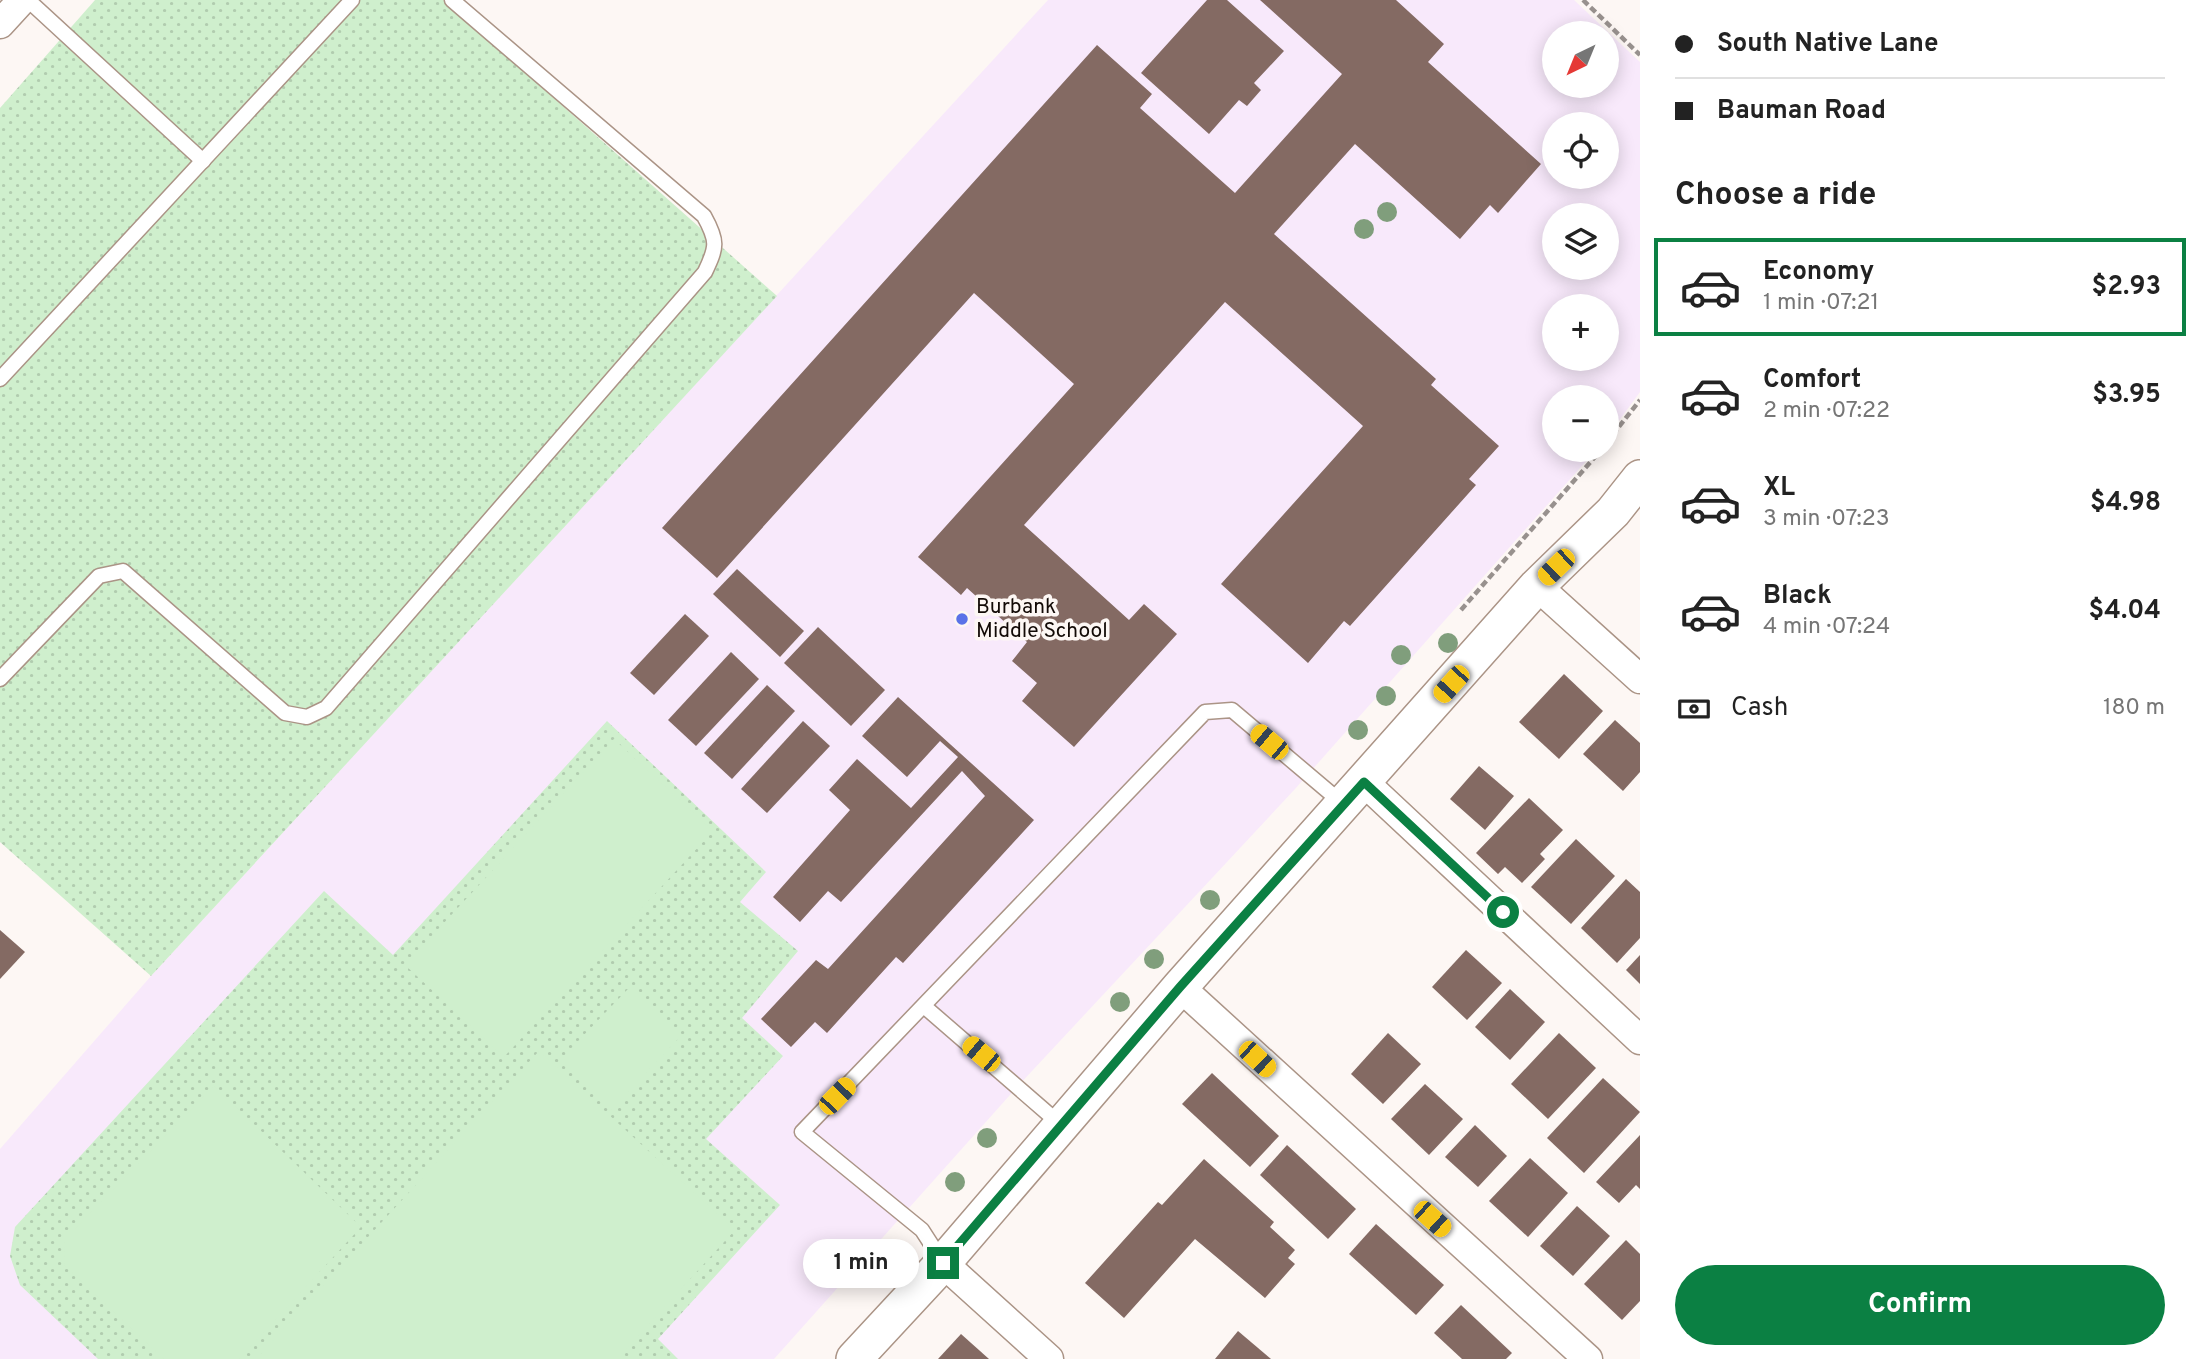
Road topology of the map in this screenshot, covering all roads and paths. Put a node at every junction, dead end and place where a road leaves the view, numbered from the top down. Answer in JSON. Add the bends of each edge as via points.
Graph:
{"nodes":[{"id":1,"x":22,"y":0,"type":"edge"},
{"id":2,"x":28,"y":0,"type":"edge"},
{"id":3,"x":352,"y":0,"type":"edge"},
{"id":4,"x":452,"y":0,"type":"edge"},
{"id":5,"x":1583,"y":0,"type":"edge"},
{"id":6,"x":0,"y":24,"type":"edge"},
{"id":7,"x":1640,"y":54,"type":"edge"},
{"id":8,"x":204,"y":161,"type":"junction"},
{"id":9,"x":0,"y":379,"type":"edge"},
{"id":10,"x":1640,"y":400,"type":"edge"},
{"id":11,"x":1619,"y":427,"type":"edge"},
{"id":12,"x":1590,"y":462,"type":"edge"},
{"id":13,"x":1640,"y":478,"type":"edge"},
{"id":14,"x":1537,"y":586,"type":"junction"},
{"id":15,"x":1461,"y":610,"type":"dead end"},
{"id":16,"x":0,"y":679,"type":"edge"},
{"id":17,"x":1640,"y":679,"type":"edge"},
{"id":18,"x":1354,"y":793,"type":"junction"},
{"id":19,"x":1180,"y":987,"type":"junction"},
{"id":20,"x":925,"y":1007,"type":"junction"},
{"id":21,"x":1640,"y":1040,"type":"edge"},
{"id":22,"x":1061,"y":1125,"type":"junction"},
{"id":23,"x":943,"y":1263,"type":"junction"},
{"id":24,"x":854,"y":1359,"type":"edge"},
{"id":25,"x":1049,"y":1359,"type":"edge"},
{"id":26,"x":1588,"y":1359,"type":"edge"}],
"edges":[{"from":1,"to":6,"type":"street"},
{"from":2,"to":8,"type":"lane"},
{"from":3,"to":8,"type":"lane"},
{"from":4,"to":16,"type":"lane","via":[[704,216],[714,232],[716,250],[705,272],[326,708],[307,717],[285,713],[122,571],[99,576]]},
{"from":5,"to":7,"type":"path"},
{"from":8,"to":9,"type":"lane"},
{"from":10,"to":11,"type":"path"},
{"from":12,"to":15,"type":"path"},
{"from":13,"to":14,"type":"street","via":[[1614,512]]},
{"from":14,"to":17,"type":"street"},
{"from":14,"to":18,"type":"street"},
{"from":18,"to":19,"type":"street"},
{"from":18,"to":20,"type":"lane","via":[[1233,710],[1205,712]]},
{"from":18,"to":21,"type":"street","via":[[1425,839]]},
{"from":19,"to":22,"type":"street"},
{"from":19,"to":26,"type":"street"},
{"from":20,"to":22,"type":"lane"},
{"from":20,"to":23,"type":"lane","via":[[802,1132],[922,1230]]},
{"from":22,"to":23,"type":"street"},
{"from":23,"to":24,"type":"street"},
{"from":23,"to":25,"type":"street"}]}
